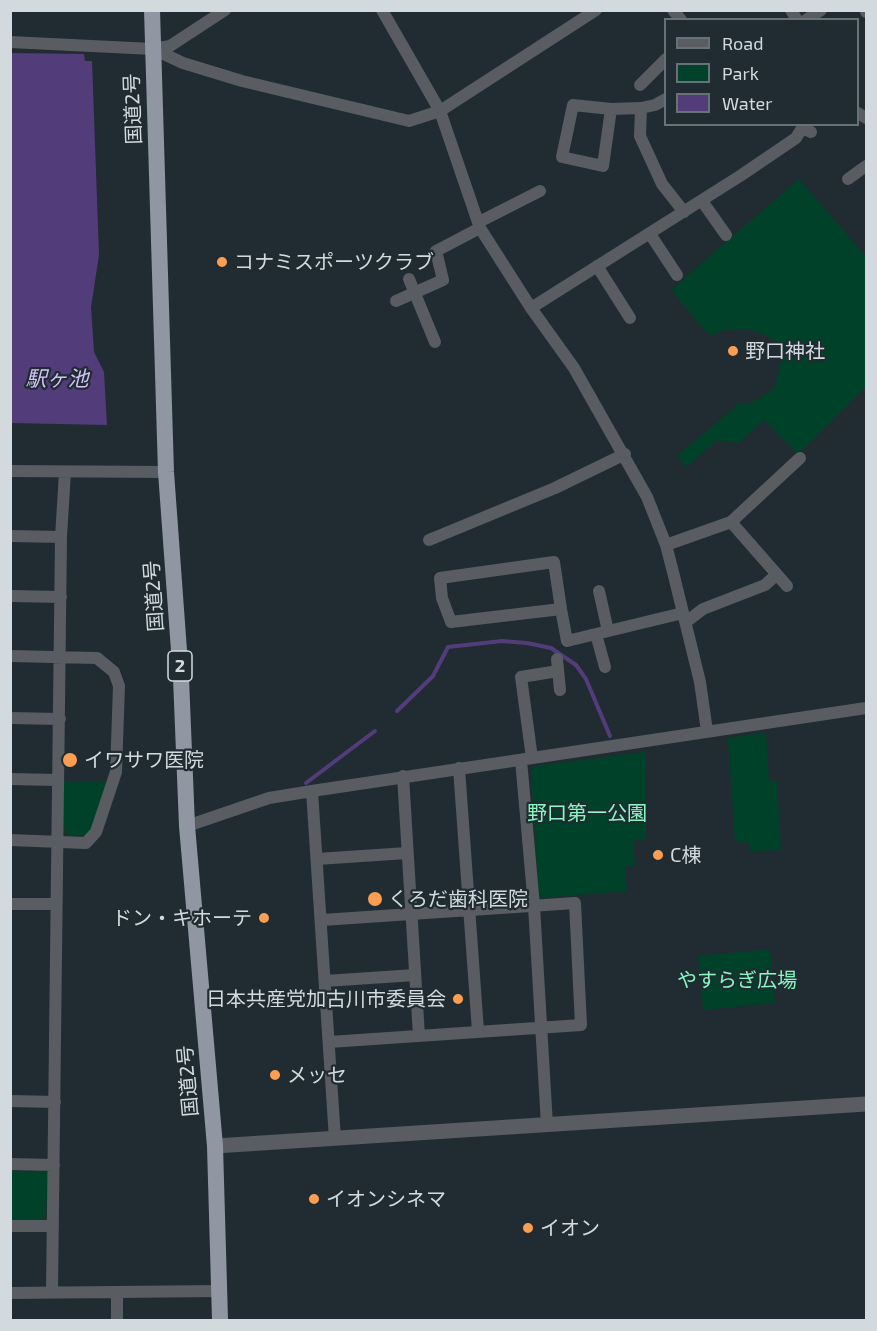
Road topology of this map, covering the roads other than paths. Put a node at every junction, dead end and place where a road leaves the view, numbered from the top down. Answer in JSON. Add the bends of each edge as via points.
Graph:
{"nodes":[{"id":1,"x":152,"y":10,"type":"edge"},
{"id":2,"x":225,"y":10,"type":"edge"},
{"id":3,"x":382,"y":10,"type":"edge"},
{"id":4,"x":596,"y":10,"type":"edge"},
{"id":5,"x":10,"y":42,"type":"edge"},
{"id":6,"x":153,"y":49,"type":"junction"},
{"id":7,"x":664,"y":61,"type":"edge"},
{"id":8,"x":640,"y":85,"type":"dead end"},
{"id":9,"x":664,"y":100,"type":"edge"},
{"id":10,"x":640,"y":108,"type":"junction"},
{"id":11,"x":610,"y":109,"type":"junction"},
{"id":12,"x":440,"y":111,"type":"junction"},
{"id":13,"x":802,"y":128,"type":"edge"},
{"id":14,"x":866,"y":168,"type":"edge"},
{"id":15,"x":848,"y":179,"type":"dead end"},
{"id":16,"x":540,"y":191,"type":"dead end"},
{"id":17,"x":702,"y":201,"type":"junction"},
{"id":18,"x":684,"y":212,"type":"junction"},
{"id":19,"x":479,"y":225,"type":"junction"},
{"id":20,"x":650,"y":234,"type":"junction"},
{"id":21,"x":726,"y":235,"type":"dead end"},
{"id":22,"x":597,"y":266,"type":"junction"},
{"id":23,"x":677,"y":275,"type":"dead end"},
{"id":24,"x":409,"y":279,"type":"dead end"},
{"id":25,"x":415,"y":292,"type":"junction"},
{"id":26,"x":396,"y":301,"type":"dead end"},
{"id":27,"x":531,"y":308,"type":"junction"},
{"id":28,"x":630,"y":318,"type":"dead end"},
{"id":29,"x":435,"y":342,"type":"dead end"},
{"id":30,"x":624,"y":454,"type":"junction"},
{"id":31,"x":800,"y":458,"type":"dead end"},
{"id":32,"x":10,"y":471,"type":"edge"},
{"id":33,"x":65,"y":472,"type":"junction"},
{"id":34,"x":166,"y":472,"type":"junction"},
{"id":35,"x":731,"y":522,"type":"junction"},
{"id":36,"x":10,"y":536,"type":"edge"},
{"id":37,"x":61,"y":537,"type":"junction"},
{"id":38,"x":429,"y":540,"type":"dead end"},
{"id":39,"x":666,"y":545,"type":"junction"},
{"id":40,"x":776,"y":575,"type":"junction"},
{"id":41,"x":787,"y":586,"type":"dead end"},
{"id":42,"x":599,"y":591,"type":"dead end"},
{"id":43,"x":10,"y":596,"type":"edge"},
{"id":44,"x":61,"y":597,"type":"junction"},
{"id":45,"x":561,"y":609,"type":"junction"},
{"id":46,"x":684,"y":618,"type":"junction"},
{"id":47,"x":602,"y":633,"type":"junction"},
{"id":48,"x":10,"y":656,"type":"edge"},
{"id":49,"x":61,"y":657,"type":"junction"},
{"id":50,"x":605,"y":667,"type":"dead end"},
{"id":51,"x":560,"y":690,"type":"dead end"},
{"id":52,"x":867,"y":708,"type":"edge"},
{"id":53,"x":10,"y":718,"type":"edge"},
{"id":54,"x":60,"y":719,"type":"junction"},
{"id":55,"x":707,"y":731,"type":"junction"},
{"id":56,"x":527,"y":759,"type":"junction"},
{"id":57,"x":459,"y":768,"type":"junction"},
{"id":58,"x":403,"y":776,"type":"junction"},
{"id":59,"x":10,"y":779,"type":"edge"},
{"id":60,"x":57,"y":780,"type":"junction"},
{"id":61,"x":312,"y":791,"type":"junction"},
{"id":62,"x":187,"y":826,"type":"junction"},
{"id":63,"x":10,"y":840,"type":"edge"},
{"id":64,"x":56,"y":842,"type":"junction"},
{"id":65,"x":407,"y":854,"type":"junction"},
{"id":66,"x":317,"y":859,"type":"junction"},
{"id":67,"x":10,"y":904,"type":"edge"},
{"id":68,"x":56,"y":904,"type":"junction"},
{"id":69,"x":534,"y":906,"type":"junction"},
{"id":70,"x":471,"y":911,"type":"junction"},
{"id":71,"x":412,"y":914,"type":"junction"},
{"id":72,"x":322,"y":920,"type":"junction"},
{"id":73,"x":416,"y":975,"type":"junction"},
{"id":74,"x":325,"y":981,"type":"junction"},
{"id":75,"x":542,"y":1028,"type":"junction"},
{"id":76,"x":478,"y":1031,"type":"junction"},
{"id":77,"x":419,"y":1036,"type":"junction"},
{"id":78,"x":329,"y":1042,"type":"junction"},
{"id":79,"x":10,"y":1101,"type":"edge"},
{"id":80,"x":55,"y":1102,"type":"junction"},
{"id":81,"x":867,"y":1104,"type":"edge"},
{"id":82,"x":547,"y":1125,"type":"junction"},
{"id":83,"x":335,"y":1139,"type":"junction"},
{"id":84,"x":215,"y":1146,"type":"junction"},
{"id":85,"x":10,"y":1164,"type":"edge"},
{"id":86,"x":54,"y":1165,"type":"junction"},
{"id":87,"x":10,"y":1226,"type":"edge"},
{"id":88,"x":53,"y":1226,"type":"junction"},
{"id":89,"x":219,"y":1291,"type":"junction"},
{"id":90,"x":117,"y":1292,"type":"junction"},
{"id":91,"x":10,"y":1293,"type":"edge"},
{"id":92,"x":52,"y":1293,"type":"junction"},
{"id":93,"x":117,"y":1320,"type":"edge"},
{"id":94,"x":220,"y":1320,"type":"edge"}],
"edges":[{"from":1,"to":6,"type":"highway","name":"国道2号","number":"2"},
{"from":2,"to":6,"type":"street","via":[[170,46]]},
{"from":3,"to":12,"type":"street"},
{"from":4,"to":12,"type":"street"},
{"from":5,"to":6,"type":"street"},
{"from":6,"to":12,"type":"street","via":[[183,63],[242,81],[408,120]]},
{"from":6,"to":34,"type":"highway","name":"国道2号","number":"2"},
{"from":7,"to":8,"type":"street"},
{"from":9,"to":10,"type":"street"},
{"from":10,"to":11,"type":"street"},
{"from":10,"to":18,"type":"street","via":[[640,136],[662,183]]},
{"from":11,"to":11,"type":"street","via":[[573,105],[562,157],[603,166]]},
{"from":12,"to":19,"type":"street"},
{"from":13,"to":17,"type":"street","via":[[796,138]]},
{"from":14,"to":15,"type":"street"},
{"from":16,"to":19,"type":"street"},
{"from":17,"to":18,"type":"street"},
{"from":17,"to":21,"type":"street"},
{"from":18,"to":20,"type":"street"},
{"from":19,"to":25,"type":"street","via":[[436,250],[443,280]]},
{"from":19,"to":27,"type":"street"},
{"from":20,"to":22,"type":"street"},
{"from":20,"to":23,"type":"street"},
{"from":22,"to":27,"type":"street"},
{"from":22,"to":28,"type":"street"},
{"from":24,"to":25,"type":"street"},
{"from":25,"to":26,"type":"street"},
{"from":25,"to":29,"type":"street"},
{"from":27,"to":30,"type":"street","via":[[574,368]]},
{"from":30,"to":38,"type":"street","via":[[555,488]]},
{"from":30,"to":39,"type":"street"},
{"from":31,"to":35,"type":"street"},
{"from":32,"to":33,"type":"street"},
{"from":33,"to":34,"type":"street"},
{"from":33,"to":37,"type":"street"},
{"from":34,"to":62,"type":"highway","name":"国道2号","number":"2"},
{"from":35,"to":39,"type":"street"},
{"from":35,"to":40,"type":"street"},
{"from":36,"to":37,"type":"street"},
{"from":37,"to":44,"type":"street"},
{"from":39,"to":46,"type":"street"},
{"from":40,"to":41,"type":"street"},
{"from":40,"to":46,"type":"street","via":[[765,585]]},
{"from":42,"to":47,"type":"street"},
{"from":43,"to":44,"type":"street"},
{"from":44,"to":49,"type":"street"},
{"from":45,"to":45,"type":"street","via":[[554,562],[440,578],[451,622]]},
{"from":45,"to":47,"type":"street","via":[[567,641]]},
{"from":46,"to":47,"type":"street"},
{"from":46,"to":55,"type":"street"},
{"from":47,"to":50,"type":"street"},
{"from":48,"to":49,"type":"street"},
{"from":49,"to":54,"type":"street"},
{"from":49,"to":64,"type":"street","via":[[97,658],[114,672],[119,686],[116,772],[96,832],[86,843]]},
{"from":51,"to":56,"type":"street","via":[[558,665],[520,677]]},
{"from":52,"to":55,"type":"street"},
{"from":53,"to":54,"type":"street"},
{"from":54,"to":60,"type":"street"},
{"from":55,"to":56,"type":"street"},
{"from":56,"to":57,"type":"street"},
{"from":56,"to":69,"type":"street"},
{"from":57,"to":58,"type":"street"},
{"from":57,"to":70,"type":"street"},
{"from":58,"to":61,"type":"street"},
{"from":58,"to":65,"type":"street"},
{"from":59,"to":60,"type":"street"},
{"from":60,"to":64,"type":"street"},
{"from":61,"to":62,"type":"street","via":[[269,798]]},
{"from":61,"to":66,"type":"street"},
{"from":62,"to":84,"type":"highway","name":"国道2号","number":"2"},
{"from":63,"to":64,"type":"street"},
{"from":64,"to":68,"type":"street"},
{"from":65,"to":66,"type":"street"},
{"from":65,"to":71,"type":"street"},
{"from":66,"to":72,"type":"street"},
{"from":67,"to":68,"type":"street"},
{"from":68,"to":80,"type":"street"},
{"from":69,"to":70,"type":"street"},
{"from":69,"to":75,"type":"street"},
{"from":69,"to":75,"type":"street","via":[[575,903],[581,1025]]},
{"from":70,"to":71,"type":"street"},
{"from":70,"to":76,"type":"street"},
{"from":71,"to":72,"type":"street"},
{"from":71,"to":73,"type":"street"},
{"from":72,"to":74,"type":"street"},
{"from":73,"to":74,"type":"street"},
{"from":73,"to":77,"type":"street"},
{"from":74,"to":78,"type":"street"},
{"from":75,"to":76,"type":"street"},
{"from":75,"to":82,"type":"street"},
{"from":76,"to":77,"type":"street"},
{"from":77,"to":78,"type":"street"},
{"from":78,"to":83,"type":"street"},
{"from":79,"to":80,"type":"street"},
{"from":80,"to":86,"type":"street"},
{"from":81,"to":82,"type":"street"},
{"from":82,"to":83,"type":"street"},
{"from":83,"to":84,"type":"street"},
{"from":84,"to":89,"type":"highway","name":"国道2号","number":"2"},
{"from":85,"to":86,"type":"street"},
{"from":86,"to":88,"type":"street"},
{"from":87,"to":88,"type":"street"},
{"from":88,"to":92,"type":"street"},
{"from":89,"to":90,"type":"street"},
{"from":89,"to":94,"type":"highway","name":"国道2号","number":"2"},
{"from":90,"to":92,"type":"street"},
{"from":90,"to":93,"type":"street"},
{"from":91,"to":92,"type":"street"}]}
